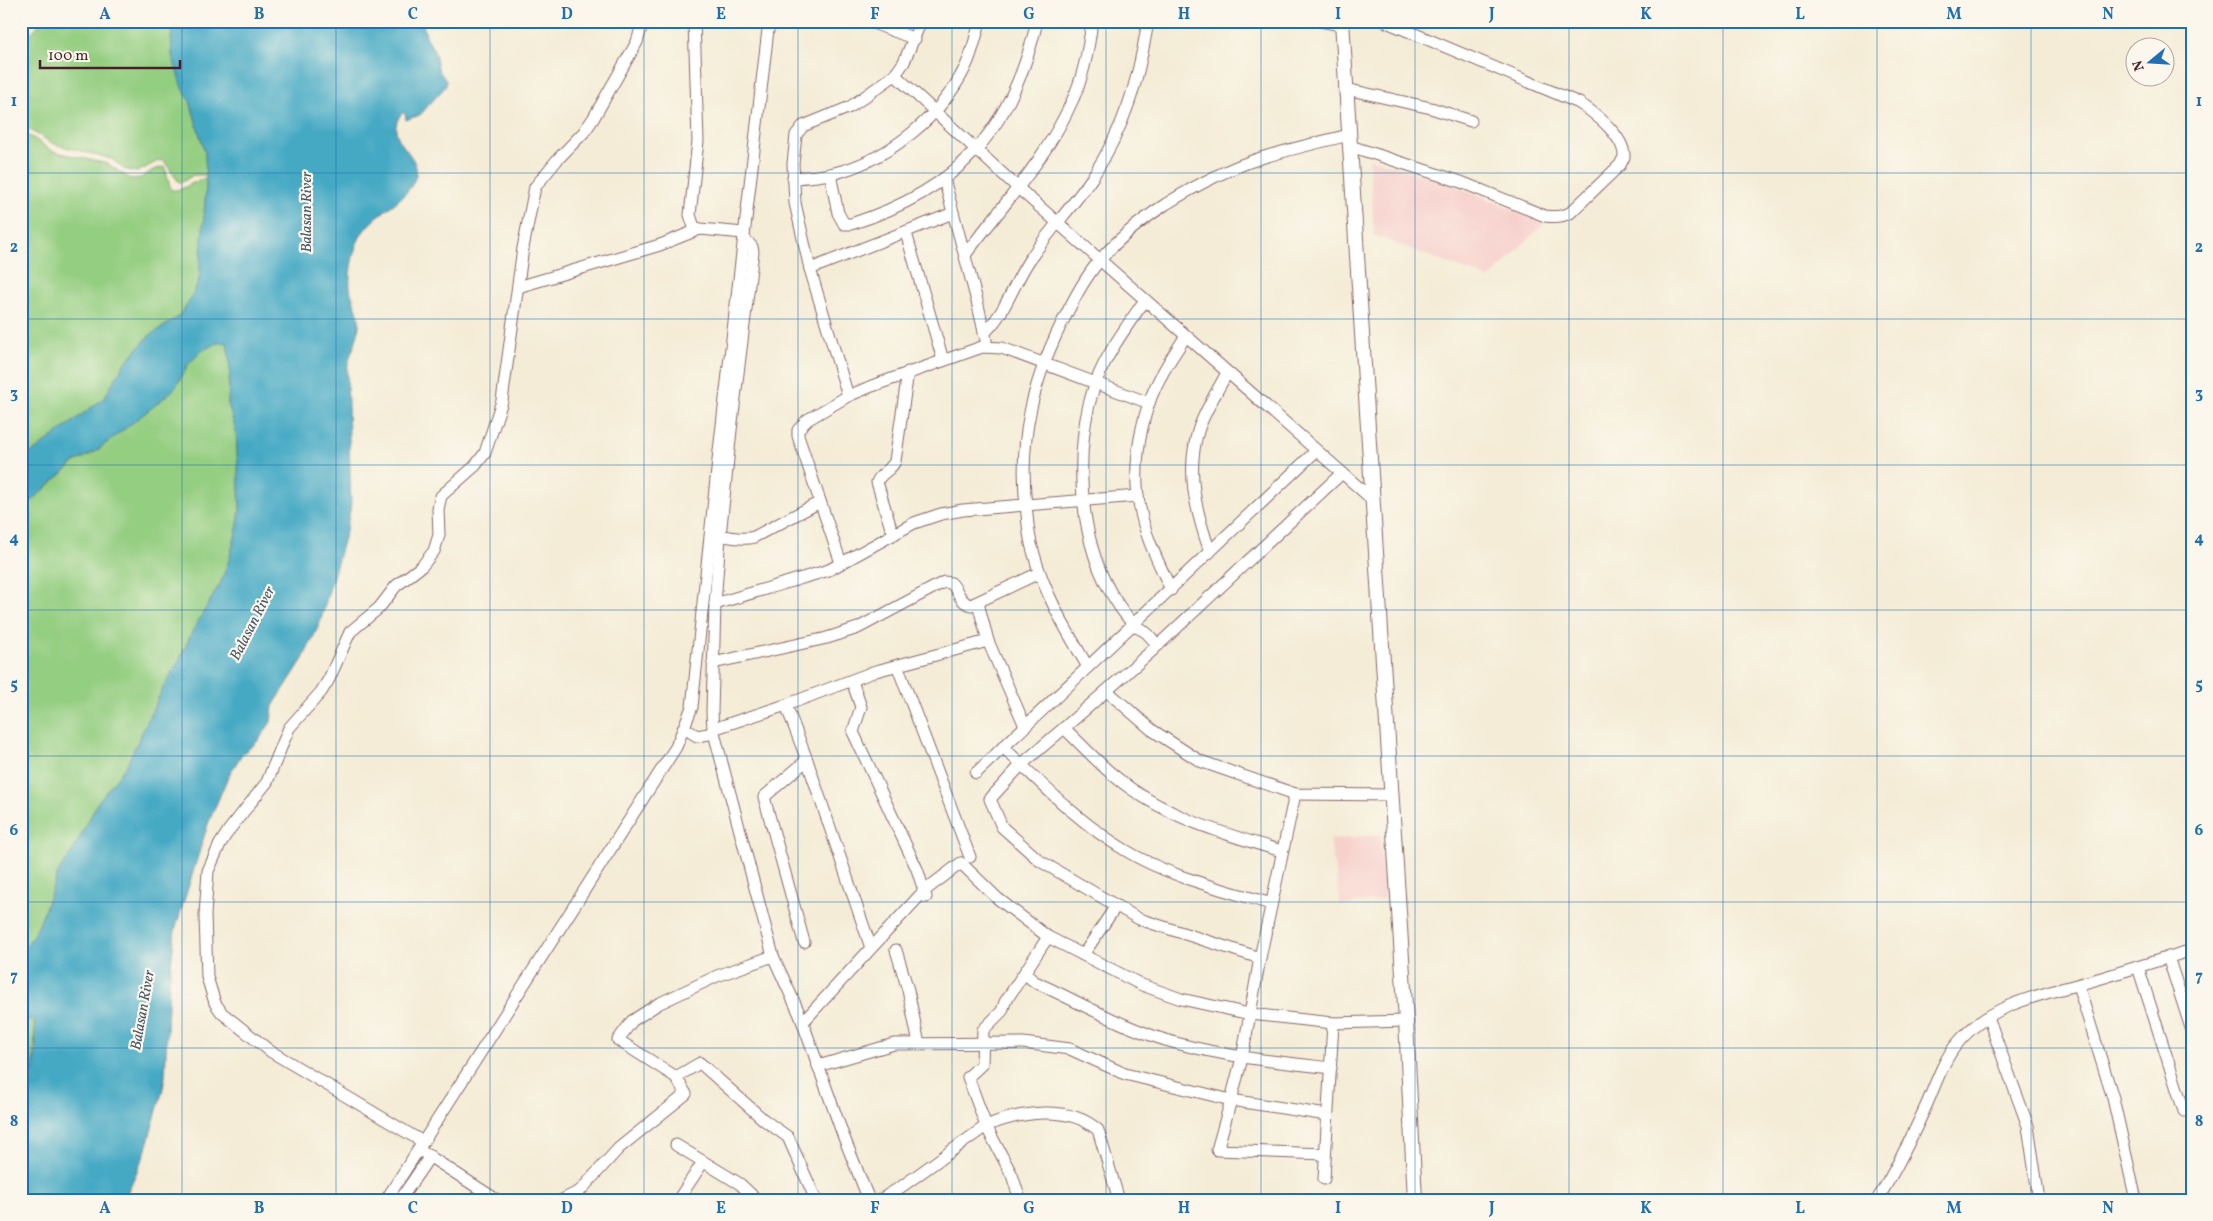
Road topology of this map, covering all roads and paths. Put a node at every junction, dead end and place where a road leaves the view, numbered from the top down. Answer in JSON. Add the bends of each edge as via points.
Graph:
{"nodes":[{"id":1,"x":643,"y":21,"type":"edge"},
{"id":2,"x":694,"y":21,"type":"edge"},
{"id":3,"x":769,"y":21,"type":"edge"},
{"id":4,"x":868,"y":21,"type":"edge"},
{"id":5,"x":921,"y":21,"type":"edge"},
{"id":6,"x":980,"y":21,"type":"edge"},
{"id":7,"x":1037,"y":21,"type":"edge"},
{"id":8,"x":1092,"y":21,"type":"edge"},
{"id":9,"x":1148,"y":21,"type":"edge"},
{"id":10,"x":1320,"y":21,"type":"edge"},
{"id":11,"x":1384,"y":21,"type":"edge"},
{"id":12,"x":1342,"y":23,"type":"edge"},
{"id":13,"x":915,"y":39,"type":"junction"},
{"id":14,"x":895,"y":75,"type":"junction"},
{"id":15,"x":1346,"y":89,"type":"junction"},
{"id":16,"x":935,"y":112,"type":"junction"},
{"id":17,"x":1471,"y":121,"type":"dead end"},
{"id":18,"x":1350,"y":141,"type":"junction"},
{"id":19,"x":977,"y":151,"type":"junction"},
{"id":20,"x":830,"y":174,"type":"junction"},
{"id":21,"x":793,"y":178,"type":"junction"},
{"id":22,"x":944,"y":179,"type":"junction"},
{"id":23,"x":1017,"y":188,"type":"junction"},
{"id":24,"x":953,"y":213,"type":"junction"},
{"id":25,"x":1058,"y":224,"type":"junction"},
{"id":26,"x":700,"y":229,"type":"junction"},
{"id":27,"x":906,"y":233,"type":"junction"},
{"id":28,"x":744,"y":236,"type":"junction"},
{"id":29,"x":965,"y":255,"type":"junction"},
{"id":30,"x":1100,"y":260,"type":"junction"},
{"id":31,"x":810,"y":269,"type":"junction"},
{"id":32,"x":518,"y":287,"type":"junction"},
{"id":33,"x":1145,"y":300,"type":"junction"},
{"id":34,"x":984,"y":333,"type":"junction"},
{"id":35,"x":1186,"y":336,"type":"junction"},
{"id":36,"x":987,"y":346,"type":"junction"},
{"id":37,"x":943,"y":360,"type":"junction"},
{"id":38,"x":1044,"y":363,"type":"junction"},
{"id":39,"x":908,"y":372,"type":"junction"},
{"id":40,"x":1227,"y":373,"type":"junction"},
{"id":41,"x":1096,"y":382,"type":"junction"},
{"id":42,"x":848,"y":396,"type":"junction"},
{"id":43,"x":1148,"y":403,"type":"junction"},
{"id":44,"x":1316,"y":451,"type":"junction"},
{"id":45,"x":1342,"y":473,"type":"junction"},
{"id":46,"x":1138,"y":496,"type":"junction"},
{"id":47,"x":1373,"y":500,"type":"junction"},
{"id":48,"x":1083,"y":501,"type":"junction"},
{"id":49,"x":820,"y":502,"type":"junction"},
{"id":50,"x":1026,"y":505,"type":"junction"},
{"id":51,"x":893,"y":535,"type":"junction"},
{"id":52,"x":720,"y":536,"type":"junction"},
{"id":53,"x":1210,"y":552,"type":"junction"},
{"id":54,"x":841,"y":564,"type":"junction"},
{"id":55,"x":1039,"y":573,"type":"junction"},
{"id":56,"x":1170,"y":590,"type":"junction"},
{"id":57,"x":978,"y":603,"type":"junction"},
{"id":58,"x":715,"y":604,"type":"junction"},
{"id":59,"x":1134,"y":624,"type":"junction"},
{"id":60,"x":988,"y":641,"type":"junction"},
{"id":61,"x":1157,"y":645,"type":"junction"},
{"id":62,"x":713,"y":663,"type":"junction"},
{"id":63,"x":896,"y":664,"type":"junction"},
{"id":64,"x":1088,"y":667,"type":"junction"},
{"id":65,"x":852,"y":681,"type":"junction"},
{"id":66,"x":1107,"y":691,"type":"junction"},
{"id":67,"x":786,"y":705,"type":"junction"},
{"id":68,"x":1025,"y":726,"type":"junction"},
{"id":69,"x":684,"y":728,"type":"junction"},
{"id":70,"x":1064,"y":728,"type":"junction"},
{"id":71,"x":714,"y":731,"type":"junction"},
{"id":72,"x":1003,"y":746,"type":"junction"},
{"id":73,"x":807,"y":760,"type":"junction"},
{"id":74,"x":1022,"y":764,"type":"junction"},
{"id":75,"x":976,"y":773,"type":"dead end"},
{"id":76,"x":1295,"y":794,"type":"junction"},
{"id":77,"x":1392,"y":795,"type":"junction"},
{"id":78,"x":1282,"y":851,"type":"junction"},
{"id":79,"x":970,"y":857,"type":"dead end"},
{"id":80,"x":925,"y":895,"type":"junction"},
{"id":81,"x":1271,"y":904,"type":"junction"},
{"id":82,"x":1116,"y":906,"type":"junction"},
{"id":83,"x":1048,"y":937,"type":"junction"},
{"id":84,"x":804,"y":942,"type":"dead end"},
{"id":85,"x":871,"y":948,"type":"junction"},
{"id":86,"x":896,"y":950,"type":"dead end"},
{"id":87,"x":2192,"y":950,"type":"edge"},
{"id":88,"x":1083,"y":955,"type":"junction"},
{"id":89,"x":773,"y":956,"type":"junction"},
{"id":90,"x":1260,"y":958,"type":"junction"},
{"id":91,"x":2168,"y":958,"type":"junction"},
{"id":92,"x":2138,"y":967,"type":"junction"},
{"id":93,"x":1025,"y":974,"type":"junction"},
{"id":94,"x":2078,"y":985,"type":"junction"},
{"id":95,"x":1250,"y":1014,"type":"junction"},
{"id":96,"x":1988,"y":1017,"type":"junction"},
{"id":97,"x":1406,"y":1021,"type":"junction"},
{"id":98,"x":803,"y":1022,"type":"junction"},
{"id":99,"x":1334,"y":1023,"type":"junction"},
{"id":100,"x":2192,"y":1031,"type":"edge"},
{"id":101,"x":982,"y":1043,"type":"junction"},
{"id":102,"x":919,"y":1044,"type":"junction"},
{"id":103,"x":1242,"y":1058,"type":"junction"},
{"id":104,"x":818,"y":1066,"type":"junction"},
{"id":105,"x":1331,"y":1068,"type":"junction"},
{"id":106,"x":676,"y":1077,"type":"junction"},
{"id":107,"x":1231,"y":1100,"type":"junction"},
{"id":108,"x":2184,"y":1111,"type":"dead end"},
{"id":109,"x":1327,"y":1115,"type":"junction"},
{"id":110,"x":986,"y":1126,"type":"junction"},
{"id":111,"x":676,"y":1145,"type":"dead end"},
{"id":112,"x":421,"y":1146,"type":"junction"},
{"id":113,"x":1325,"y":1154,"type":"junction"},
{"id":114,"x":430,"y":1156,"type":"junction"},
{"id":115,"x":703,"y":1162,"type":"junction"},
{"id":116,"x":1324,"y":1179,"type":"dead end"},
{"id":117,"x":386,"y":1200,"type":"edge"},
{"id":118,"x":400,"y":1200,"type":"edge"},
{"id":119,"x":497,"y":1200,"type":"edge"},
{"id":120,"x":562,"y":1200,"type":"edge"},
{"id":121,"x":678,"y":1200,"type":"edge"},
{"id":122,"x":757,"y":1200,"type":"edge"},
{"id":123,"x":816,"y":1200,"type":"edge"},
{"id":124,"x":869,"y":1200,"type":"edge"},
{"id":125,"x":880,"y":1200,"type":"edge"},
{"id":126,"x":1020,"y":1200,"type":"edge"},
{"id":127,"x":1119,"y":1200,"type":"edge"},
{"id":128,"x":1415,"y":1200,"type":"edge"},
{"id":129,"x":1877,"y":1200,"type":"edge"},
{"id":130,"x":2039,"y":1200,"type":"edge"},
{"id":131,"x":2136,"y":1200,"type":"edge"}],
"edges":[{"from":1,"to":32,"type":"street","via":[[637,42],[584,132],[535,187]]},
{"from":2,"to":26,"type":"street","via":[[698,141],[690,215],[692,224]]},
{"from":3,"to":28,"type":"street"},
{"from":4,"to":13,"type":"street"},
{"from":5,"to":13,"type":"street"},
{"from":6,"to":16,"type":"street","via":[[965,69]]},
{"from":7,"to":19,"type":"street","via":[[1028,59],[1016,89]]},
{"from":8,"to":23,"type":"street","via":[[1073,99],[1053,137]]},
{"from":9,"to":25,"type":"street","via":[[1136,84],[1122,126],[1092,178]]},
{"from":10,"to":12,"type":"street"},
{"from":11,"to":18,"type":"street","via":[[1579,103],[1600,118],[1622,143],[1624,157],[1620,165],[1570,213],[1554,217]]},
{"from":12,"to":15,"type":"main road"},
{"from":13,"to":14,"type":"street"},
{"from":14,"to":16,"type":"street"},
{"from":14,"to":21,"type":"street","via":[[850,107],[803,126],[796,135]]},
{"from":15,"to":17,"type":"street","via":[[1431,108]]},
{"from":15,"to":18,"type":"main road"},
{"from":16,"to":19,"type":"street"},
{"from":16,"to":20,"type":"street","via":[[876,158]]},
{"from":18,"to":30,"type":"street","via":[[1260,158],[1219,176],[1166,204]]},
{"from":18,"to":47,"type":"main road"},
{"from":19,"to":22,"type":"street"},
{"from":19,"to":23,"type":"street"},
{"from":20,"to":21,"type":"street"},
{"from":20,"to":22,"type":"street","via":[[844,224],[902,205]]},
{"from":21,"to":31,"type":"street","via":[[795,203]]},
{"from":22,"to":24,"type":"street"},
{"from":23,"to":25,"type":"street"},
{"from":23,"to":29,"type":"street"},
{"from":24,"to":27,"type":"street"},
{"from":24,"to":29,"type":"street"},
{"from":25,"to":30,"type":"street"},
{"from":25,"to":34,"type":"street","via":[[1028,262],[999,318]]},
{"from":26,"to":28,"type":"street"},
{"from":26,"to":32,"type":"street","via":[[660,245]]},
{"from":27,"to":31,"type":"street"},
{"from":27,"to":37,"type":"street"},
{"from":28,"to":52,"type":"street","via":[[753,252]]},
{"from":28,"to":69,"type":"street","via":[[692,707]]},
{"from":29,"to":34,"type":"street"},
{"from":30,"to":33,"type":"street"},
{"from":30,"to":38,"type":"street","via":[[1078,292]]},
{"from":31,"to":42,"type":"street"},
{"from":32,"to":112,"type":"street","via":[[502,401],[492,434],[480,462],[441,496],[437,545],[422,566],[396,586],[378,608],[350,632],[329,679],[289,728],[267,782],[224,837],[208,871],[205,915],[207,977],[215,1003],[222,1013],[270,1051]]},
{"from":33,"to":35,"type":"street"},
{"from":33,"to":41,"type":"street"},
{"from":34,"to":36,"type":"street"},
{"from":35,"to":40,"type":"street"},
{"from":35,"to":43,"type":"street"},
{"from":36,"to":37,"type":"street"},
{"from":36,"to":38,"type":"street"},
{"from":37,"to":39,"type":"street"},
{"from":38,"to":41,"type":"street"},
{"from":38,"to":50,"type":"street","via":[[1031,404],[1025,438],[1023,474]]},
{"from":39,"to":42,"type":"street"},
{"from":39,"to":51,"type":"street","via":[[895,461],[877,482]]},
{"from":40,"to":44,"type":"street"},
{"from":40,"to":53,"type":"street","via":[[1199,428],[1191,475],[1196,508]]},
{"from":41,"to":43,"type":"street"},
{"from":41,"to":48,"type":"street","via":[[1083,445]]},
{"from":42,"to":49,"type":"street","via":[[807,420],[798,430]]},
{"from":43,"to":46,"type":"street","via":[[1138,457]]},
{"from":44,"to":45,"type":"street"},
{"from":44,"to":53,"type":"street"},
{"from":45,"to":47,"type":"street"},
{"from":45,"to":61,"type":"street"},
{"from":46,"to":48,"type":"street"},
{"from":46,"to":56,"type":"street","via":[[1149,539]]},
{"from":47,"to":77,"type":"main road"},
{"from":48,"to":50,"type":"street"},
{"from":48,"to":59,"type":"street","via":[[1099,566],[1116,601]]},
{"from":49,"to":52,"type":"street","via":[[754,537],[743,540]]},
{"from":49,"to":54,"type":"street"},
{"from":50,"to":51,"type":"street","via":[[941,514],[914,523]]},
{"from":50,"to":55,"type":"street","via":[[1030,542]]},
{"from":51,"to":54,"type":"street"},
{"from":52,"to":58,"type":"street"},
{"from":53,"to":56,"type":"street"},
{"from":54,"to":58,"type":"street"},
{"from":55,"to":57,"type":"street"},
{"from":55,"to":64,"type":"street"},
{"from":56,"to":59,"type":"street"},
{"from":57,"to":60,"type":"street"},
{"from":57,"to":62,"type":"street","via":[[965,604],[951,583],[944,582],[850,631]]},
{"from":58,"to":62,"type":"street"},
{"from":59,"to":61,"type":"street"},
{"from":59,"to":64,"type":"street"},
{"from":60,"to":63,"type":"street"},
{"from":60,"to":68,"type":"street"},
{"from":61,"to":66,"type":"street"},
{"from":62,"to":71,"type":"street"},
{"from":63,"to":65,"type":"street"},
{"from":63,"to":79,"type":"street"},
{"from":64,"to":68,"type":"street"},
{"from":65,"to":67,"type":"street"},
{"from":65,"to":80,"type":"street","via":[[861,707],[853,732],[917,869]]},
{"from":66,"to":70,"type":"street"},
{"from":66,"to":76,"type":"street","via":[[1152,730],[1200,761]]},
{"from":67,"to":71,"type":"street"},
{"from":67,"to":73,"type":"street"},
{"from":68,"to":72,"type":"street"},
{"from":69,"to":71,"type":"street","via":[[697,736]]},
{"from":69,"to":112,"type":"street","via":[[676,747]]},
{"from":70,"to":74,"type":"street"},
{"from":70,"to":78,"type":"street","via":[[1112,774],[1154,803],[1204,827]]},
{"from":71,"to":89,"type":"street"},
{"from":72,"to":74,"type":"street"},
{"from":72,"to":75,"type":"street"},
{"from":73,"to":84,"type":"street","via":[[764,798]]},
{"from":73,"to":85,"type":"street"},
{"from":74,"to":81,"type":"street","via":[[1069,810],[1125,850],[1180,876]]},
{"from":74,"to":82,"type":"street","via":[[990,799],[1002,827],[1040,861]]},
{"from":76,"to":77,"type":"street"},
{"from":76,"to":78,"type":"street"},
{"from":77,"to":97,"type":"main road"},
{"from":78,"to":81,"type":"street"},
{"from":80,"to":83,"type":"street","via":[[960,863],[997,898]]},
{"from":80,"to":85,"type":"street"},
{"from":81,"to":90,"type":"street"},
{"from":82,"to":88,"type":"street"},
{"from":82,"to":90,"type":"street","via":[[1139,919]]},
{"from":83,"to":88,"type":"street"},
{"from":83,"to":93,"type":"street"},
{"from":85,"to":98,"type":"street"},
{"from":86,"to":102,"type":"street"},
{"from":87,"to":91,"type":"street"},
{"from":88,"to":95,"type":"street","via":[[1142,985],[1173,996]]},
{"from":89,"to":98,"type":"street"},
{"from":89,"to":106,"type":"street","via":[[716,976],[658,1004],[632,1021],[618,1040]]},
{"from":90,"to":95,"type":"street"},
{"from":91,"to":92,"type":"street"},
{"from":91,"to":100,"type":"street"},
{"from":92,"to":94,"type":"street"},
{"from":92,"to":108,"type":"street"},
{"from":93,"to":101,"type":"street","via":[[1002,1011],[983,1030]]},
{"from":93,"to":103,"type":"street","via":[[1035,982],[1139,1030],[1174,1043]]},
{"from":94,"to":96,"type":"street","via":[[2037,994]]},
{"from":94,"to":131,"type":"street","via":[[2113,1098]]},
{"from":95,"to":99,"type":"street"},
{"from":95,"to":103,"type":"street"},
{"from":96,"to":129,"type":"street","via":[[1965,1035],[1950,1054],[1908,1146]]},
{"from":96,"to":130,"type":"street","via":[[2028,1126]]},
{"from":97,"to":99,"type":"street"},
{"from":97,"to":128,"type":"main road"},
{"from":98,"to":104,"type":"street"},
{"from":99,"to":105,"type":"street"},
{"from":101,"to":102,"type":"street"},
{"from":101,"to":107,"type":"street","via":[[1023,1043],[1070,1049],[1125,1074]]},
{"from":101,"to":110,"type":"street","via":[[982,1064],[968,1077]]},
{"from":102,"to":104,"type":"street","via":[[894,1044]]},
{"from":103,"to":105,"type":"street"},
{"from":103,"to":107,"type":"street"},
{"from":104,"to":124,"type":"street"},
{"from":105,"to":109,"type":"street"},
{"from":106,"to":120,"type":"street","via":[[686,1094],[619,1148],[580,1191]]},
{"from":106,"to":123,"type":"street","via":[[700,1063],[788,1137]]},
{"from":107,"to":109,"type":"street"},
{"from":107,"to":113,"type":"street","via":[[1217,1150]]},
{"from":109,"to":113,"type":"street"},
{"from":110,"to":125,"type":"street"},
{"from":110,"to":126,"type":"street","via":[[1012,1175]]},
{"from":110,"to":127,"type":"street","via":[[1002,1119],[1031,1114],[1074,1116],[1090,1123],[1098,1130]]},
{"from":111,"to":115,"type":"street"},
{"from":112,"to":114,"type":"street"},
{"from":112,"to":117,"type":"street"},
{"from":113,"to":116,"type":"street"},
{"from":114,"to":118,"type":"street"},
{"from":114,"to":119,"type":"street"},
{"from":115,"to":121,"type":"street"},
{"from":115,"to":122,"type":"street","via":[[740,1184]]}]}
